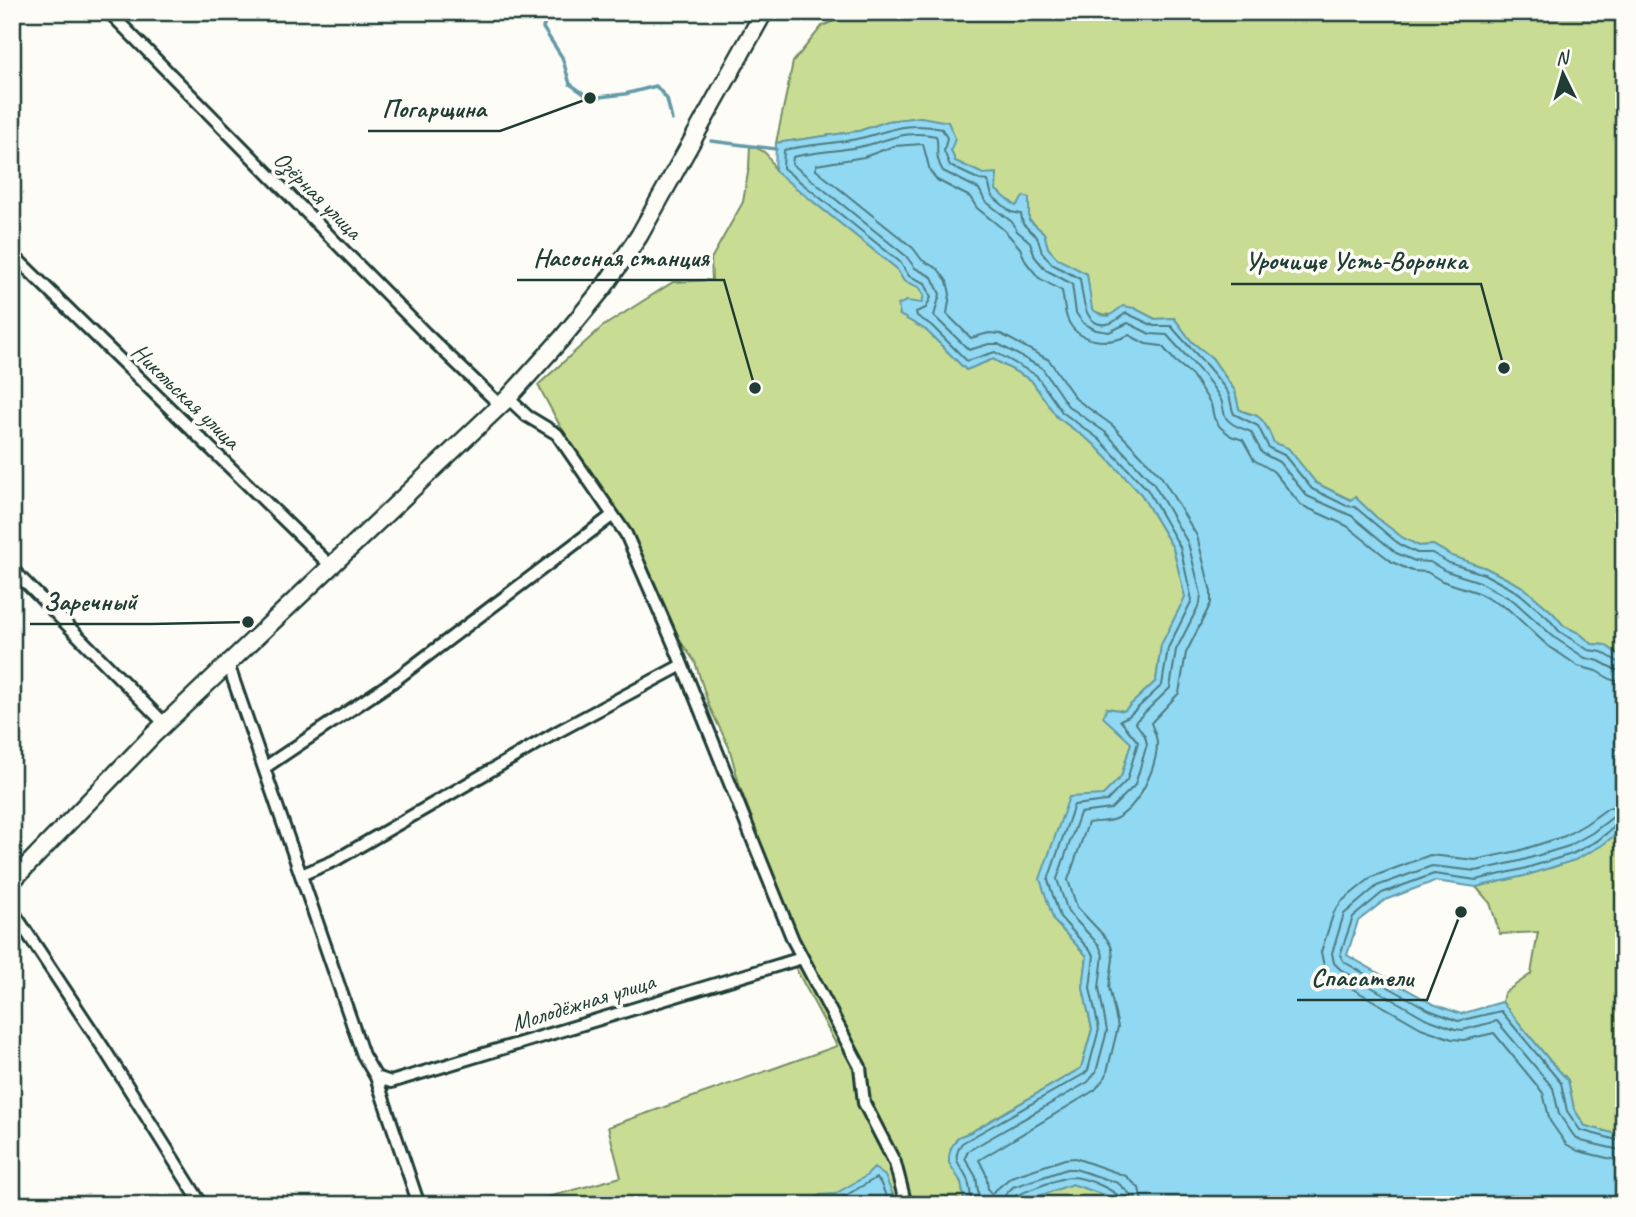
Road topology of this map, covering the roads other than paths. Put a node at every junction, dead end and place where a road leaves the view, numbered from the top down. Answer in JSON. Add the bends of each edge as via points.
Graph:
{"nodes":[{"id":1,"x":109,"y":12,"type":"edge"},
{"id":2,"x":764,"y":12,"type":"edge"},
{"id":3,"x":12,"y":254,"type":"edge"},
{"id":4,"x":504,"y":402,"type":"junction"},
{"id":5,"x":613,"y":515,"type":"junction"},
{"id":6,"x":331,"y":566,"type":"junction"},
{"id":7,"x":12,"y":569,"type":"edge"},
{"id":8,"x":228,"y":664,"type":"junction"},
{"id":9,"x":682,"y":665,"type":"junction"},
{"id":10,"x":166,"y":724,"type":"junction"},
{"id":11,"x":264,"y":768,"type":"junction"},
{"id":12,"x":301,"y":875,"type":"junction"},
{"id":13,"x":12,"y":881,"type":"edge"},
{"id":14,"x":12,"y":910,"type":"edge"},
{"id":15,"x":802,"y":958,"type":"junction"},
{"id":16,"x":376,"y":1077,"type":"junction"},
{"id":17,"x":202,"y":1205,"type":"edge"},
{"id":18,"x":419,"y":1205,"type":"edge"},
{"id":19,"x":906,"y":1205,"type":"edge"}],
"edges":[{"from":1,"to":4,"type":"street","name":"Озёрная улица","via":[[425,333]]},
{"from":2,"to":4,"type":"street","via":[[639,236],[604,287]]},
{"from":3,"to":6,"type":"street","name":"Никольская улица"},
{"from":4,"to":5,"type":"street","name":"Озёрная улица","via":[[557,434]]},
{"from":4,"to":6,"type":"street"},
{"from":5,"to":9,"type":"street","via":[[626,534]]},
{"from":5,"to":11,"type":"street","via":[[396,680]]},
{"from":6,"to":8,"type":"street"},
{"from":7,"to":10,"type":"street"},
{"from":8,"to":10,"type":"street"},
{"from":8,"to":11,"type":"street"},
{"from":9,"to":12,"type":"street","via":[[334,861]]},
{"from":9,"to":15,"type":"street"},
{"from":10,"to":13,"type":"street"},
{"from":11,"to":12,"type":"street"},
{"from":12,"to":16,"type":"street","via":[[363,1055]]},
{"from":14,"to":17,"type":"street"},
{"from":15,"to":16,"type":"street","name":"Молодёжная улица","via":[[391,1082]]},
{"from":15,"to":19,"type":"street","via":[[860,1067],[863,1103],[895,1163]]},
{"from":16,"to":18,"type":"street"}]}
